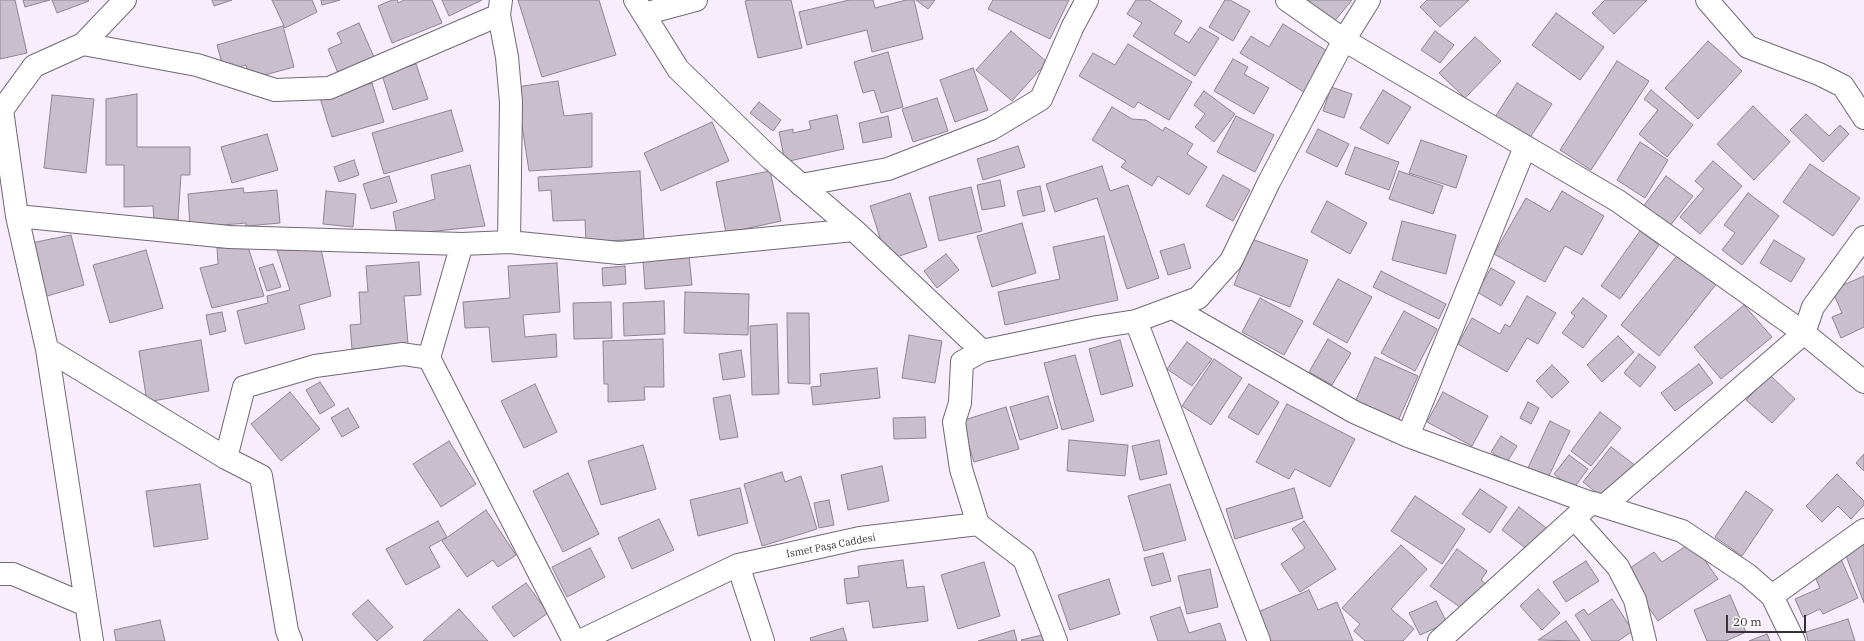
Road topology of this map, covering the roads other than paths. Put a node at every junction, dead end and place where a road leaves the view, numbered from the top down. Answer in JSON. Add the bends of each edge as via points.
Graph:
{"nodes":[{"id":1,"x":125,"y":0,"type":"edge"},
{"id":2,"x":696,"y":0,"type":"edge"},
{"id":3,"x":1087,"y":0,"type":"edge"},
{"id":4,"x":1287,"y":0,"type":"edge"},
{"id":5,"x":1369,"y":0,"type":"edge"},
{"id":6,"x":1706,"y":0,"type":"edge"},
{"id":7,"x":639,"y":7,"type":"edge"},
{"id":8,"x":500,"y":8,"type":"edge"},
{"id":9,"x":1344,"y":40,"type":"junction"},
{"id":10,"x":83,"y":44,"type":"junction"},
{"id":11,"x":1854,"y":86,"type":"edge"},
{"id":12,"x":1,"y":109,"type":"edge"},
{"id":13,"x":1864,"y":118,"type":"edge"},
{"id":14,"x":1525,"y":147,"type":"junction"},
{"id":15,"x":801,"y":185,"type":"junction"},
{"id":16,"x":17,"y":216,"type":"junction"},
{"id":17,"x":854,"y":230,"type":"junction"},
{"id":18,"x":1864,"y":237,"type":"edge"},
{"id":19,"x":509,"y":242,"type":"junction"},
{"id":20,"x":462,"y":244,"type":"junction"},
{"id":21,"x":1174,"y":308,"type":"junction"},
{"id":22,"x":1136,"y":321,"type":"junction"},
{"id":23,"x":1804,"y":333,"type":"junction"},
{"id":24,"x":46,"y":349,"type":"junction"},
{"id":25,"x":982,"y":351,"type":"junction"},
{"id":26,"x":429,"y":358,"type":"junction"},
{"id":27,"x":1864,"y":382,"type":"edge"},
{"id":28,"x":1408,"y":436,"type":"junction"},
{"id":29,"x":226,"y":458,"type":"junction"},
{"id":30,"x":1597,"y":504,"type":"junction"},
{"id":31,"x":1575,"y":519,"type":"junction"},
{"id":32,"x":978,"y":524,"type":"junction"},
{"id":33,"x":1864,"y":530,"type":"edge"},
{"id":34,"x":738,"y":565,"type":"junction"},
{"id":35,"x":0,"y":574,"type":"edge"},
{"id":36,"x":1772,"y":596,"type":"junction"},
{"id":37,"x":86,"y":605,"type":"junction"},
{"id":38,"x":609,"y":634,"type":"edge"},
{"id":39,"x":92,"y":641,"type":"edge"},
{"id":40,"x":291,"y":641,"type":"edge"},
{"id":41,"x":574,"y":641,"type":"edge"},
{"id":42,"x":580,"y":641,"type":"edge"},
{"id":43,"x":764,"y":641,"type":"edge"},
{"id":44,"x":1056,"y":641,"type":"edge"},
{"id":45,"x":1259,"y":641,"type":"edge"},
{"id":46,"x":1439,"y":641,"type":"edge"},
{"id":47,"x":1645,"y":641,"type":"edge"},
{"id":48,"x":1794,"y":641,"type":"edge"}],
"edges":[{"from":1,"to":10,"type":"street"},
{"from":2,"to":7,"type":"street"},
{"from":3,"to":15,"type":"street","via":[[1072,26],[1041,99],[990,130],[888,169]]},
{"from":4,"to":9,"type":"street"},
{"from":5,"to":9,"type":"street"},
{"from":6,"to":11,"type":"street","via":[[1748,47]]},
{"from":7,"to":15,"type":"street","via":[[678,69]]},
{"from":8,"to":10,"type":"street","via":[[329,88],[275,90],[197,65]]},
{"from":8,"to":19,"type":"street","via":[[511,102]]},
{"from":9,"to":14,"type":"street"},
{"from":9,"to":21,"type":"street","via":[[1269,182],[1231,261],[1198,298]]},
{"from":10,"to":12,"type":"street","via":[[34,66]]},
{"from":11,"to":13,"type":"street"},
{"from":12,"to":16,"type":"street"},
{"from":14,"to":23,"type":"street","via":[[1618,201]]},
{"from":14,"to":28,"type":"street"},
{"from":15,"to":17,"type":"street"},
{"from":16,"to":20,"type":"street","via":[[229,237]]},
{"from":16,"to":24,"type":"street"},
{"from":17,"to":19,"type":"street","via":[[619,253]]},
{"from":17,"to":25,"type":"street"},
{"from":18,"to":23,"type":"street","via":[[1813,307]]},
{"from":19,"to":20,"type":"street"},
{"from":20,"to":26,"type":"street"},
{"from":21,"to":22,"type":"street"},
{"from":21,"to":28,"type":"street","via":[[1354,412]]},
{"from":22,"to":25,"type":"street"},
{"from":22,"to":45,"type":"street"},
{"from":23,"to":27,"type":"street"},
{"from":23,"to":30,"type":"street"},
{"from":24,"to":29,"type":"street"},
{"from":24,"to":37,"type":"street"},
{"from":25,"to":32,"type":"street","via":[[962,362],[960,403],[954,422],[961,469]]},
{"from":26,"to":29,"type":"street","via":[[403,354],[315,366],[244,387]]},
{"from":26,"to":41,"type":"street"},
{"from":28,"to":30,"type":"street"},
{"from":29,"to":40,"type":"street","via":[[261,476],[287,631]]},
{"from":30,"to":31,"type":"street"},
{"from":30,"to":36,"type":"street","via":[[1682,531],[1748,575]]},
{"from":31,"to":46,"type":"street"},
{"from":31,"to":47,"type":"street","via":[[1618,567],[1634,600]]},
{"from":32,"to":34,"type":"street","name":"İsmet Paşa Caddesi","via":[[860,538]]},
{"from":32,"to":44,"type":"street","via":[[1024,560]]},
{"from":33,"to":36,"type":"street"},
{"from":34,"to":38,"type":"street","name":"İsmet Paşa Caddesi"},
{"from":34,"to":43,"type":"street"},
{"from":35,"to":37,"type":"street","via":[[13,574]]},
{"from":36,"to":48,"type":"street"},
{"from":37,"to":39,"type":"street"},
{"from":38,"to":42,"type":"street","name":"İsmet Paşa Caddesi"}]}
